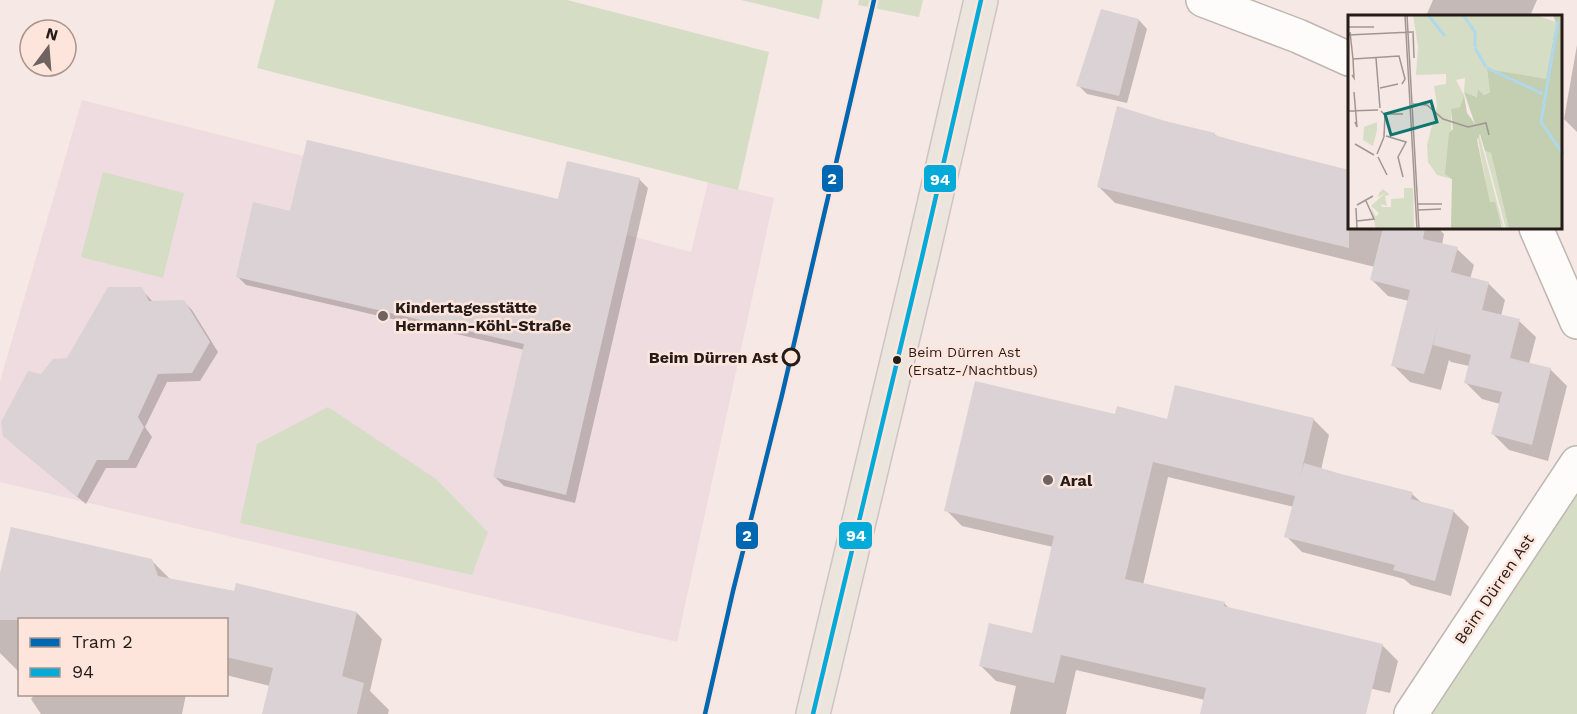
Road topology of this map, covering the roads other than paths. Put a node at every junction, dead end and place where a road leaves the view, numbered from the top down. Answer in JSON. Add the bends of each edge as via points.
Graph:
{"nodes":[{"id":1,"x":981,"y":0,"type":"edge"},
{"id":2,"x":1203,"y":0,"type":"edge"},
{"id":3,"x":1348,"y":58,"type":"edge"},
{"id":4,"x":1537,"y":230,"type":"edge"},
{"id":5,"x":1577,"y":322,"type":"edge"},
{"id":6,"x":1577,"y":464,"type":"edge"},
{"id":7,"x":813,"y":714,"type":"edge"},
{"id":8,"x":1411,"y":714,"type":"edge"}],
"edges":[{"from":1,"to":7,"type":"main road"},
{"from":2,"to":3,"type":"street"},
{"from":4,"to":5,"type":"street"},
{"from":6,"to":8,"type":"street","name":"Beim Dürren Ast"}]}
